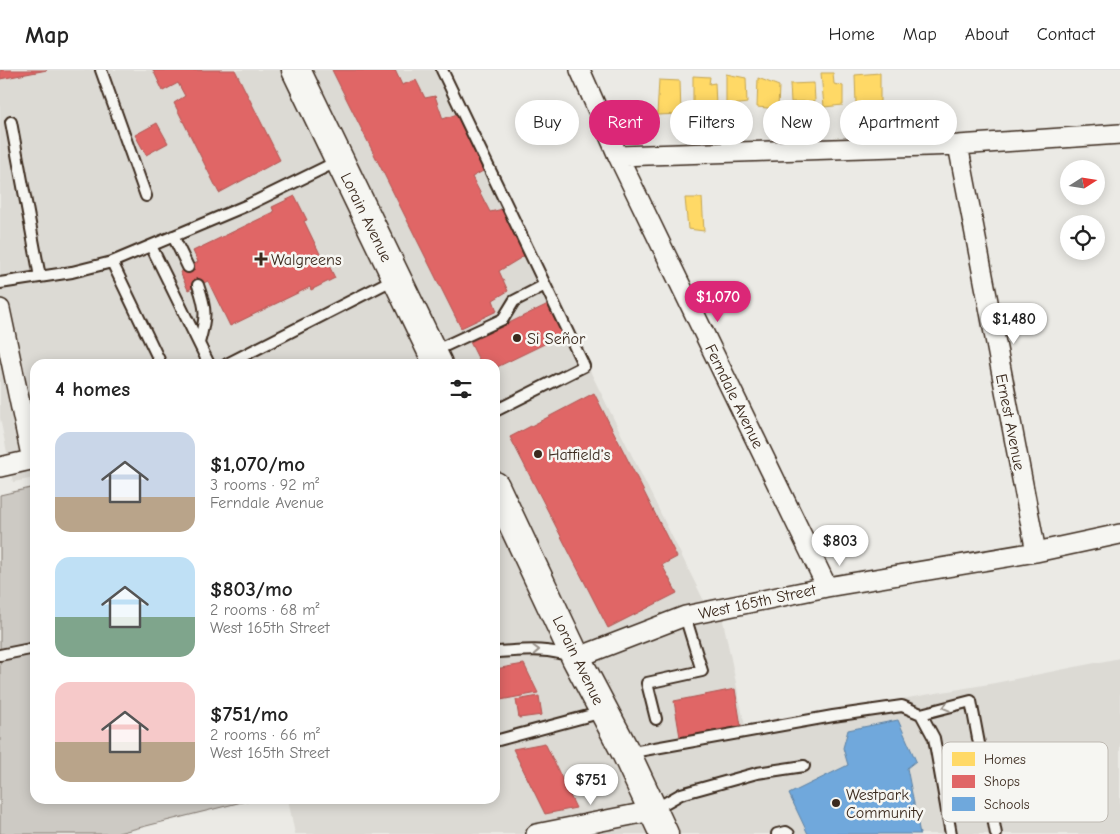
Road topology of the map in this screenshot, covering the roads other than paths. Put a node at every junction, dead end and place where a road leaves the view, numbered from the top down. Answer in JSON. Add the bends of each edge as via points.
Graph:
{"nodes":[{"id":1,"x":101,"y":70,"type":"edge"},
{"id":2,"x":296,"y":70,"type":"edge"},
{"id":3,"x":442,"y":70,"type":"edge"},
{"id":4,"x":580,"y":70,"type":"edge"},
{"id":5,"x":11,"y":122,"type":"dead end"},
{"id":6,"x":1120,"y":134,"type":"edge"},
{"id":7,"x":958,"y":145,"type":"junction"},
{"id":8,"x":618,"y":156,"type":"junction"},
{"id":9,"x":339,"y":160,"type":"junction"},
{"id":10,"x":146,"y":196,"type":"dead end"},
{"id":11,"x":173,"y":236,"type":"junction"},
{"id":12,"x":151,"y":246,"type":"junction"},
{"id":13,"x":112,"y":262,"type":"junction"},
{"id":14,"x":188,"y":267,"type":"dead end"},
{"id":15,"x":40,"y":277,"type":"junction"},
{"id":16,"x":396,"y":278,"type":"junction"},
{"id":17,"x":0,"y":283,"type":"edge"},
{"id":18,"x":198,"y":285,"type":"dead end"},
{"id":19,"x":545,"y":285,"type":"junction"},
{"id":20,"x":0,"y":309,"type":"edge"},
{"id":21,"x":199,"y":343,"type":"junction"},
{"id":22,"x":435,"y":358,"type":"edge"},
{"id":23,"x":158,"y":359,"type":"edge"},
{"id":24,"x":207,"y":359,"type":"edge"},
{"id":25,"x":237,"y":359,"type":"edge"},
{"id":26,"x":500,"y":408,"type":"edge"},
{"id":27,"x":30,"y":442,"type":"edge"},
{"id":28,"x":30,"y":461,"type":"edge"},
{"id":29,"x":0,"y":467,"type":"edge"},
{"id":30,"x":500,"y":502,"type":"edge"},
{"id":31,"x":1120,"y":534,"type":"edge"},
{"id":32,"x":1036,"y":552,"type":"junction"},
{"id":33,"x":827,"y":587,"type":"junction"},
{"id":34,"x":685,"y":616,"type":"junction"},
{"id":35,"x":30,"y":649,"type":"edge"},
{"id":36,"x":500,"y":652,"type":"edge"},
{"id":37,"x":0,"y":655,"type":"edge"},
{"id":38,"x":576,"y":658,"type":"junction"},
{"id":39,"x":604,"y":712,"type":"junction"},
{"id":40,"x":922,"y":714,"type":"junction"},
{"id":41,"x":656,"y":719,"type":"dead end"},
{"id":42,"x":500,"y":739,"type":"edge"},
{"id":43,"x":979,"y":742,"type":"edge"},
{"id":44,"x":626,"y":753,"type":"junction"},
{"id":45,"x":804,"y":766,"type":"dead end"},
{"id":46,"x":942,"y":783,"type":"edge"},
{"id":47,"x":658,"y":822,"type":"edge"},
{"id":48,"x":536,"y":834,"type":"edge"},
{"id":49,"x":777,"y":834,"type":"edge"},
{"id":50,"x":789,"y":834,"type":"edge"}],
"edges":[{"from":1,"to":10,"type":"lane"},
{"from":2,"to":9,"type":"main road","name":"Lorain Avenue"},
{"from":3,"to":19,"type":"lane"},
{"from":4,"to":8,"type":"street","name":"Ferndale Avenue"},
{"from":5,"to":15,"type":"lane"},
{"from":6,"to":7,"type":"street"},
{"from":7,"to":8,"type":"street"},
{"from":7,"to":32,"type":"street","name":"Ernest Avenue"},
{"from":8,"to":33,"type":"street","name":"Ferndale Avenue"},
{"from":9,"to":11,"type":"lane","via":[[250,204]]},
{"from":9,"to":16,"type":"main road","name":"Lorain Avenue"},
{"from":11,"to":12,"type":"lane"},
{"from":11,"to":14,"type":"lane"},
{"from":12,"to":13,"type":"lane"},
{"from":12,"to":21,"type":"lane"},
{"from":13,"to":15,"type":"lane"},
{"from":13,"to":23,"type":"lane"},
{"from":15,"to":17,"type":"lane"},
{"from":16,"to":22,"type":"main road","name":"Lorain Avenue"},
{"from":16,"to":25,"type":"lane"},
{"from":18,"to":21,"type":"lane","via":[[206,310]]},
{"from":19,"to":22,"type":"lane","via":[[514,301],[502,319]]},
{"from":19,"to":26,"type":"lane","via":[[584,366]]},
{"from":20,"to":27,"type":"street"},
{"from":21,"to":24,"type":"lane"},
{"from":28,"to":29,"type":"street"},
{"from":30,"to":38,"type":"main road","name":"Lorain Avenue"},
{"from":31,"to":32,"type":"street","name":"West 165th Street"},
{"from":32,"to":33,"type":"street","name":"West 165th Street"},
{"from":33,"to":34,"type":"street","name":"West 165th Street"},
{"from":34,"to":38,"type":"street","name":"West 165th Street"},
{"from":34,"to":41,"type":"lane","via":[[702,670],[647,683]]},
{"from":35,"to":37,"type":"lane"},
{"from":36,"to":38,"type":"lane","one_way":true,"via":[[542,650]]},
{"from":38,"to":39,"type":"main road","name":"Lorain Avenue"},
{"from":39,"to":42,"type":"lane"},
{"from":39,"to":44,"type":"main road","name":"Lorain Avenue"},
{"from":43,"to":40,"type":"lane","one_way":true,"via":[[971,701]]},
{"from":40,"to":44,"type":"lane","via":[[902,706]]},
{"from":40,"to":46,"type":"lane","via":[[934,738]]},
{"from":44,"to":47,"type":"main road","name":"Lorain Avenue"},
{"from":45,"to":47,"type":"lane","via":[[757,773],[681,794]]},
{"from":47,"to":48,"type":"street"},
{"from":49,"to":50,"type":"lane"}]}
